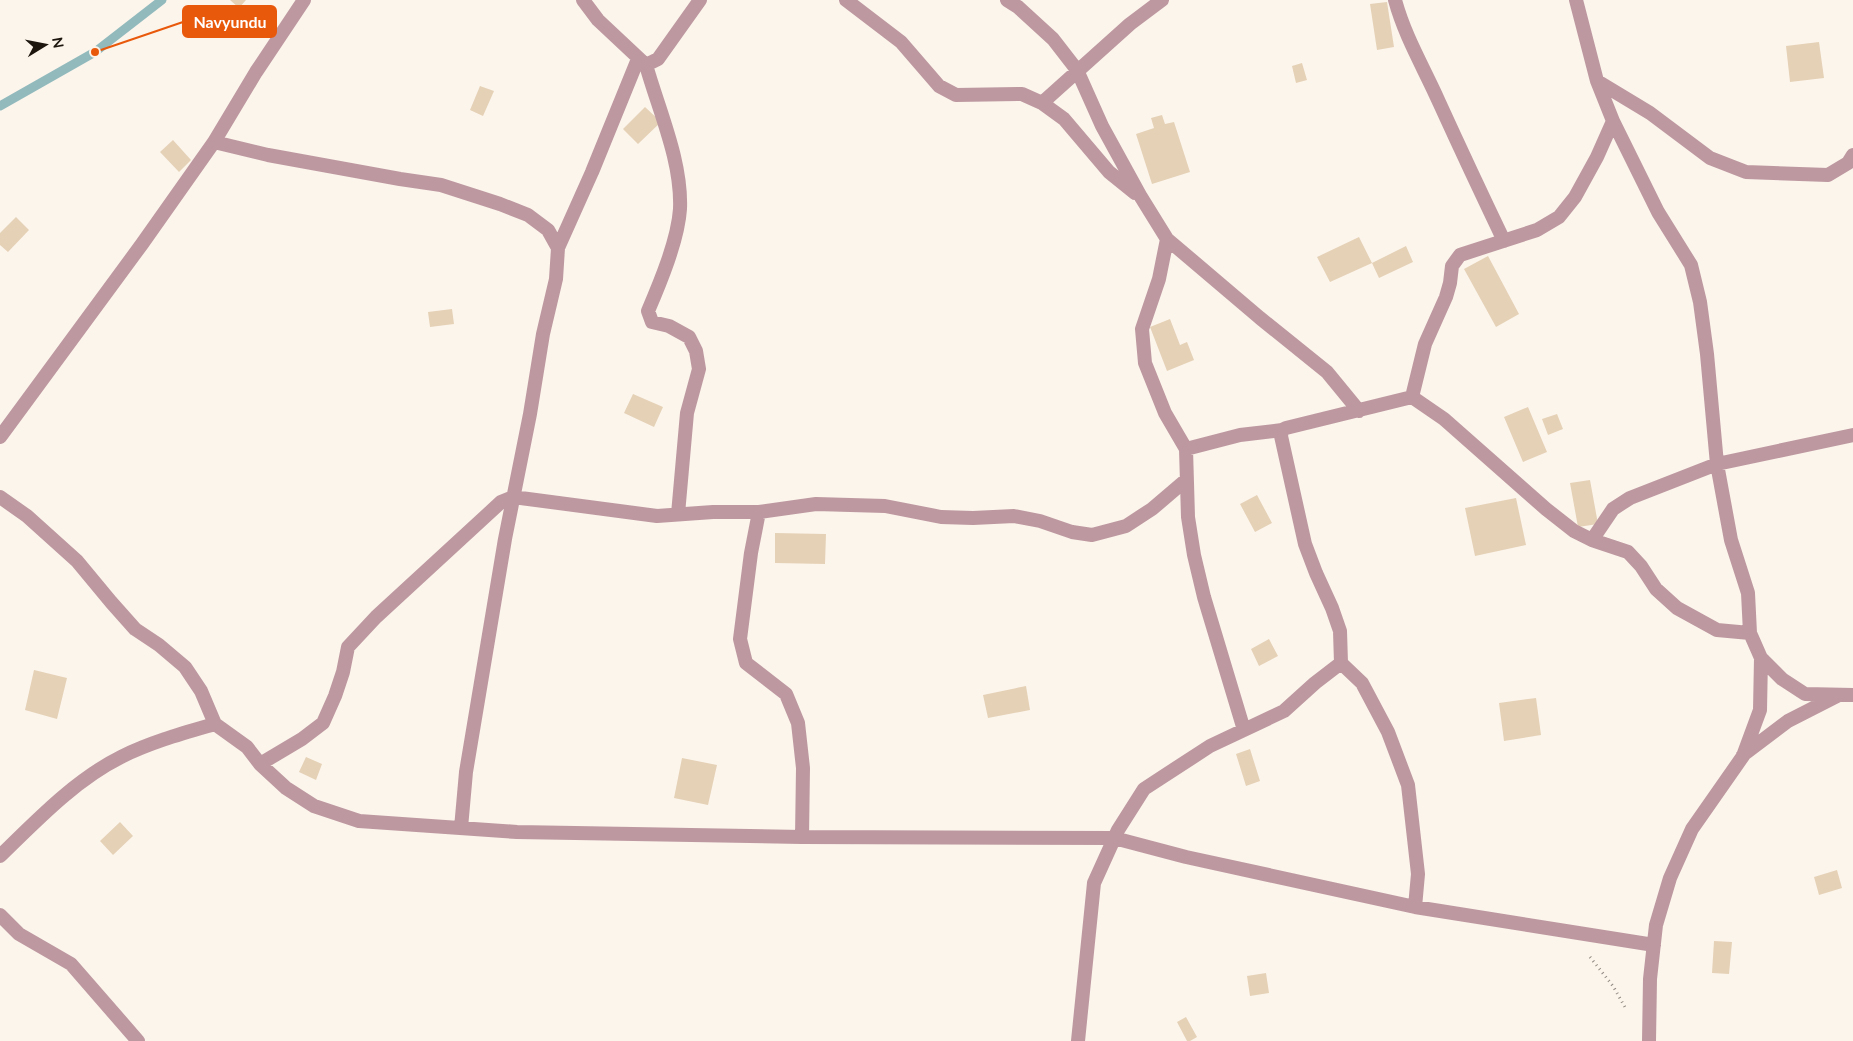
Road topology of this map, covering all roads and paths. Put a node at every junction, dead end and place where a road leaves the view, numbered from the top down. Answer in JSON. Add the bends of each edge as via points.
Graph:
{"nodes":[{"id":1,"x":304,"y":0,"type":"edge"},
{"id":2,"x":583,"y":0,"type":"edge"},
{"id":3,"x":700,"y":0,"type":"edge"},
{"id":4,"x":846,"y":0,"type":"edge"},
{"id":5,"x":1007,"y":0,"type":"edge"},
{"id":6,"x":1162,"y":0,"type":"edge"},
{"id":7,"x":1395,"y":0,"type":"edge"},
{"id":8,"x":1576,"y":0,"type":"edge"},
{"id":9,"x":642,"y":62,"type":"junction"},
{"id":10,"x":1077,"y":70,"type":"junction"},
{"id":11,"x":1597,"y":81,"type":"junction"},
{"id":12,"x":1042,"y":103,"type":"junction"},
{"id":13,"x":1612,"y":121,"type":"junction"},
{"id":14,"x":214,"y":142,"type":"junction"},
{"id":15,"x":1853,"y":155,"type":"edge"},
{"id":16,"x":1141,"y":197,"type":"junction"},
{"id":17,"x":1167,"y":239,"type":"junction"},
{"id":18,"x":1504,"y":241,"type":"junction"},
{"id":19,"x":558,"y":248,"type":"junction"},
{"id":20,"x":1412,"y":397,"type":"junction"},
{"id":21,"x":1359,"y":411,"type":"junction"},
{"id":22,"x":1282,"y":430,"type":"junction"},
{"id":23,"x":1853,"y":435,"type":"edge"},
{"id":24,"x":0,"y":437,"type":"edge"},
{"id":25,"x":1186,"y":449,"type":"junction"},
{"id":26,"x":1717,"y":464,"type":"junction"},
{"id":27,"x":1186,"y":480,"type":"junction"},
{"id":28,"x":0,"y":497,"type":"edge"},
{"id":29,"x":513,"y":497,"type":"junction"},
{"id":30,"x":759,"y":512,"type":"junction"},
{"id":31,"x":678,"y":514,"type":"junction"},
{"id":32,"x":1592,"y":540,"type":"junction"},
{"id":33,"x":1750,"y":633,"type":"junction"},
{"id":34,"x":1761,"y":658,"type":"junction"},
{"id":35,"x":1341,"y":663,"type":"junction"},
{"id":36,"x":1853,"y":695,"type":"edge"},
{"id":37,"x":1837,"y":696,"type":"junction"},
{"id":38,"x":215,"y":724,"type":"junction"},
{"id":39,"x":1244,"y":730,"type":"junction"},
{"id":40,"x":1742,"y":756,"type":"junction"},
{"id":41,"x":260,"y":764,"type":"junction"},
{"id":42,"x":461,"y":828,"type":"junction"},
{"id":43,"x":802,"y":837,"type":"junction"},
{"id":44,"x":1114,"y":838,"type":"junction"},
{"id":45,"x":0,"y":856,"type":"edge"},
{"id":46,"x":1415,"y":907,"type":"junction"},
{"id":47,"x":0,"y":915,"type":"edge"},
{"id":48,"x":1568,"y":932,"type":"junction"},
{"id":49,"x":1654,"y":945,"type":"junction"},
{"id":50,"x":1627,"y":1010,"type":"dead end"},
{"id":51,"x":138,"y":1041,"type":"edge"},
{"id":52,"x":1078,"y":1041,"type":"edge"},
{"id":53,"x":1649,"y":1041,"type":"edge"}],
"edges":[{"from":1,"to":14,"type":"street"},
{"from":2,"to":9,"type":"street","via":[[598,20]]},
{"from":3,"to":9,"type":"street","via":[[658,59]]},
{"from":4,"to":12,"type":"street","via":[[902,42],[939,86],[956,95],[1022,94]]},
{"from":5,"to":10,"type":"street","via":[[1053,39]]},
{"from":6,"to":10,"type":"street"},
{"from":7,"to":18,"type":"street","via":[[1410,45]]},
{"from":8,"to":11,"type":"street"},
{"from":9,"to":19,"type":"street"},
{"from":9,"to":31,"type":"street","via":[[668,133],[680,210],[676,234],[648,311],[652,322],[669,326],[690,337],[698,369],[687,413]]},
{"from":10,"to":12,"type":"street"},
{"from":10,"to":16,"type":"street","via":[[1102,126]]},
{"from":11,"to":13,"type":"street"},
{"from":11,"to":15,"type":"street","via":[[1650,113],[1710,158],[1746,172],[1828,175],[1848,163]]},
{"from":12,"to":16,"type":"street","via":[[1064,119],[1109,172]]},
{"from":13,"to":18,"type":"street","via":[[1579,190],[1559,216],[1537,230]]},
{"from":13,"to":26,"type":"street","via":[[1658,212],[1691,265],[1707,354]]},
{"from":14,"to":19,"type":"street","via":[[441,185],[528,215],[548,230]]},
{"from":14,"to":24,"type":"street"},
{"from":16,"to":17,"type":"street"},
{"from":17,"to":21,"type":"street","via":[[1326,372]]},
{"from":17,"to":25,"type":"street","via":[[1159,279],[1142,329],[1145,363],[1165,413]]},
{"from":18,"to":20,"type":"street","via":[[1460,255],[1452,266],[1446,297],[1425,344]]},
{"from":19,"to":29,"type":"street","via":[[556,279]]},
{"from":20,"to":21,"type":"street"},
{"from":20,"to":32,"type":"street","via":[[1444,419],[1567,526]]},
{"from":21,"to":22,"type":"street"},
{"from":22,"to":25,"type":"street"},
{"from":22,"to":35,"type":"street","via":[[1305,544],[1340,631]]},
{"from":23,"to":26,"type":"street"},
{"from":25,"to":27,"type":"street"},
{"from":26,"to":32,"type":"street","via":[[1630,498],[1613,510]]},
{"from":26,"to":33,"type":"street","via":[[1731,540],[1748,593]]},
{"from":27,"to":30,"type":"street","via":[[1126,526],[1092,535],[1014,516],[941,517],[885,506],[816,504]]},
{"from":27,"to":39,"type":"street","via":[[1194,555]]},
{"from":28,"to":38,"type":"street","via":[[27,516],[77,561],[135,629],[185,667],[201,691]]},
{"from":29,"to":31,"type":"street","via":[[657,516]]},
{"from":29,"to":41,"type":"street","via":[[501,502],[348,647],[340,680],[323,723]]},
{"from":29,"to":42,"type":"street","via":[[466,772]]},
{"from":30,"to":31,"type":"street"},
{"from":30,"to":43,"type":"street","via":[[740,639],[746,663],[786,694],[798,723],[803,768]]},
{"from":32,"to":33,"type":"street","via":[[1628,552],[1656,589],[1677,608],[1717,630]]},
{"from":33,"to":34,"type":"street"},
{"from":34,"to":37,"type":"street","via":[[1782,679],[1805,694]]},
{"from":34,"to":40,"type":"street","via":[[1760,710]]},
{"from":35,"to":39,"type":"street","via":[[1284,711]]},
{"from":35,"to":46,"type":"street","via":[[1362,683],[1388,732],[1408,785],[1418,874]]},
{"from":36,"to":37,"type":"street"},
{"from":37,"to":40,"type":"street","via":[[1788,721]]},
{"from":38,"to":41,"type":"street","via":[[247,747]]},
{"from":38,"to":45,"type":"street","via":[[121,757],[78,784]]},
{"from":39,"to":44,"type":"street","via":[[1210,746],[1144,789]]},
{"from":40,"to":49,"type":"street","via":[[1692,829],[1670,878],[1656,925]]},
{"from":41,"to":42,"type":"street","via":[[286,788],[314,806],[359,821]]},
{"from":42,"to":43,"type":"street","via":[[517,832]]},
{"from":43,"to":44,"type":"street"},
{"from":44,"to":46,"type":"street"},
{"from":44,"to":52,"type":"street","via":[[1094,883]]},
{"from":46,"to":48,"type":"street"},
{"from":47,"to":51,"type":"street","via":[[19,934],[71,964]]},
{"from":48,"to":49,"type":"street"},
{"from":48,"to":50,"type":"path","via":[[1613,986]]},
{"from":49,"to":53,"type":"street"}]}
